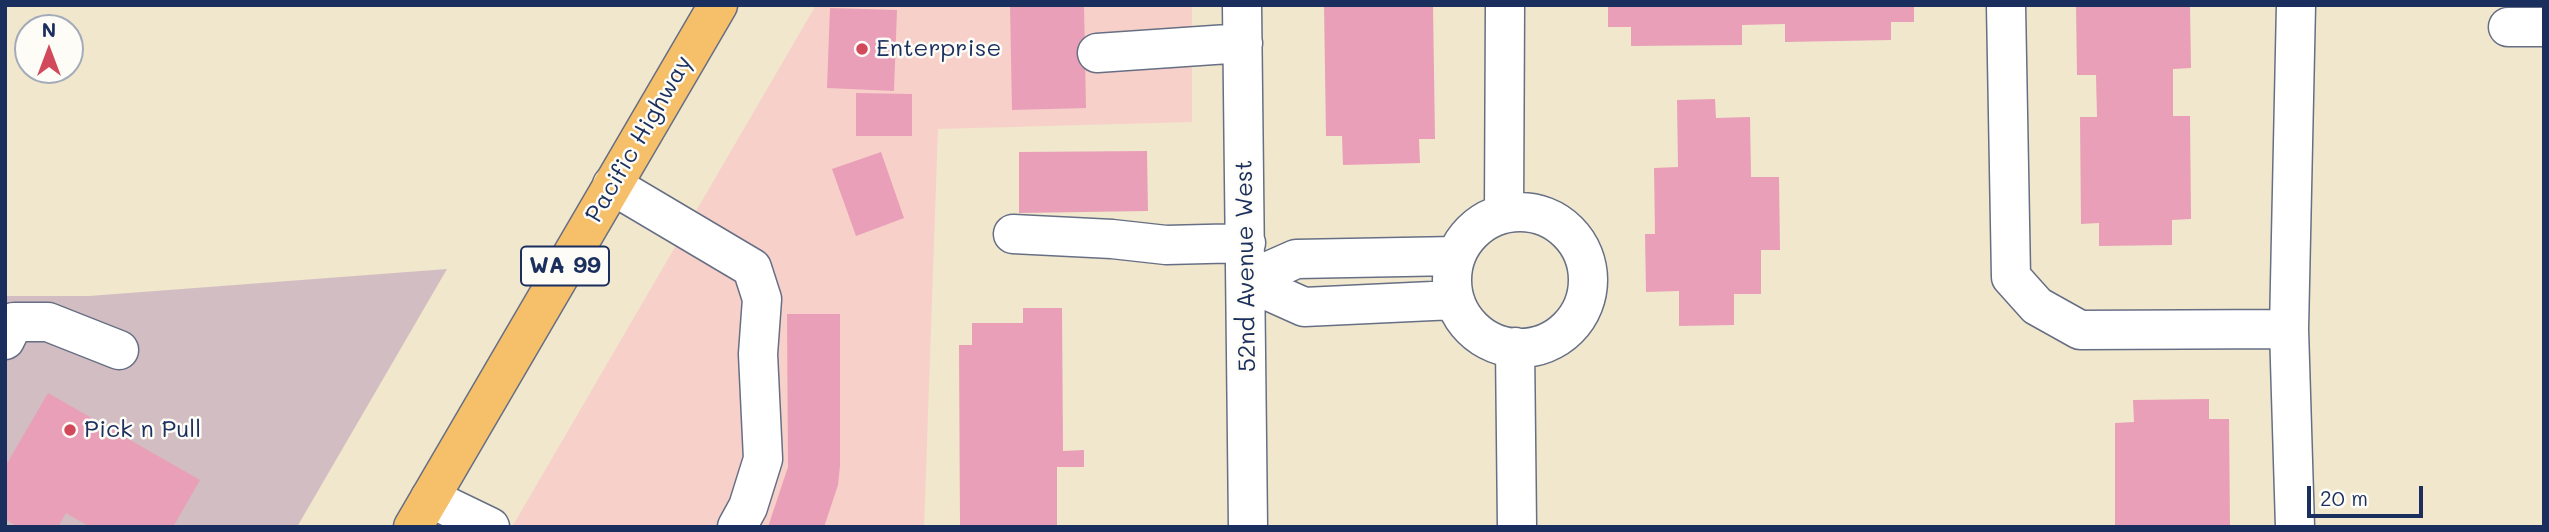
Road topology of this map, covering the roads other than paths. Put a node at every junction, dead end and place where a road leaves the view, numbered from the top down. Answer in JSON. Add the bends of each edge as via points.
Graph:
{"nodes":[{"id":1,"x":718,"y":5,"type":"edge"},
{"id":2,"x":1242,"y":5,"type":"edge"},
{"id":3,"x":1505,"y":5,"type":"edge"},
{"id":4,"x":2006,"y":5,"type":"edge"},
{"id":5,"x":2297,"y":5,"type":"edge"},
{"id":6,"x":1243,"y":43,"type":"junction"},
{"id":7,"x":1097,"y":53,"type":"dead end"},
{"id":8,"x":612,"y":185,"type":"junction"},
{"id":9,"x":1504,"y":213,"type":"junction"},
{"id":10,"x":1013,"y":234,"type":"dead end"},
{"id":11,"x":1246,"y":243,"type":"junction"},
{"id":12,"x":1456,"y":256,"type":"junction"},
{"id":13,"x":1246,"y":281,"type":"junction"},
{"id":14,"x":1454,"y":300,"type":"junction"},
{"id":15,"x":2289,"y":329,"type":"junction"},
{"id":16,"x":5,"y":340,"type":"edge"},
{"id":17,"x":1515,"y":347,"type":"junction"},
{"id":18,"x":119,"y":350,"type":"dead end"},
{"id":19,"x":422,"y":512,"type":"edge"},
{"id":20,"x":490,"y":527,"type":"edge"},
{"id":21,"x":737,"y":527,"type":"edge"},
{"id":22,"x":1248,"y":527,"type":"edge"},
{"id":23,"x":1517,"y":527,"type":"edge"},
{"id":24,"x":2295,"y":527,"type":"edge"}],
"edges":[{"from":1,"to":8,"type":"highway","name":"Pacific Highway","number":"WA 99"},
{"from":2,"to":6,"type":"street","name":"52nd Avenue West"},
{"from":3,"to":9,"type":"street"},
{"from":4,"to":15,"type":"street","via":[[2011,277],[2036,306],[2080,330]]},
{"from":5,"to":15,"type":"street"},
{"from":6,"to":7,"type":"street"},
{"from":6,"to":11,"type":"street","name":"52nd Avenue West"},
{"from":8,"to":19,"type":"highway","name":"Pacific Highway","number":"WA 99"},
{"from":8,"to":21,"type":"street","via":[[752,268],[762,299],[758,354],[763,459]]},
{"from":9,"to":12,"type":"street","via":[[1467,236]]},
{"from":9,"to":17,"type":"street","via":[[1527,211],[1567,229],[1588,269],[1580,313],[1566,330],[1546,343]]},
{"from":10,"to":11,"type":"street","via":[[1166,245]]},
{"from":11,"to":13,"type":"street","name":"52nd Avenue West"},
{"from":12,"to":13,"type":"street","via":[[1296,259]]},
{"from":12,"to":14,"type":"street","via":[[1451,277]]},
{"from":13,"to":14,"type":"street","via":[[1304,307]]},
{"from":13,"to":22,"type":"street","name":"52nd Avenue West"},
{"from":14,"to":17,"type":"street","via":[[1464,320],[1481,336]]},
{"from":15,"to":24,"type":"street"},
{"from":16,"to":18,"type":"street","via":[[13,322],[48,322]]},
{"from":17,"to":23,"type":"street"},
{"from":19,"to":20,"type":"street"}]}
